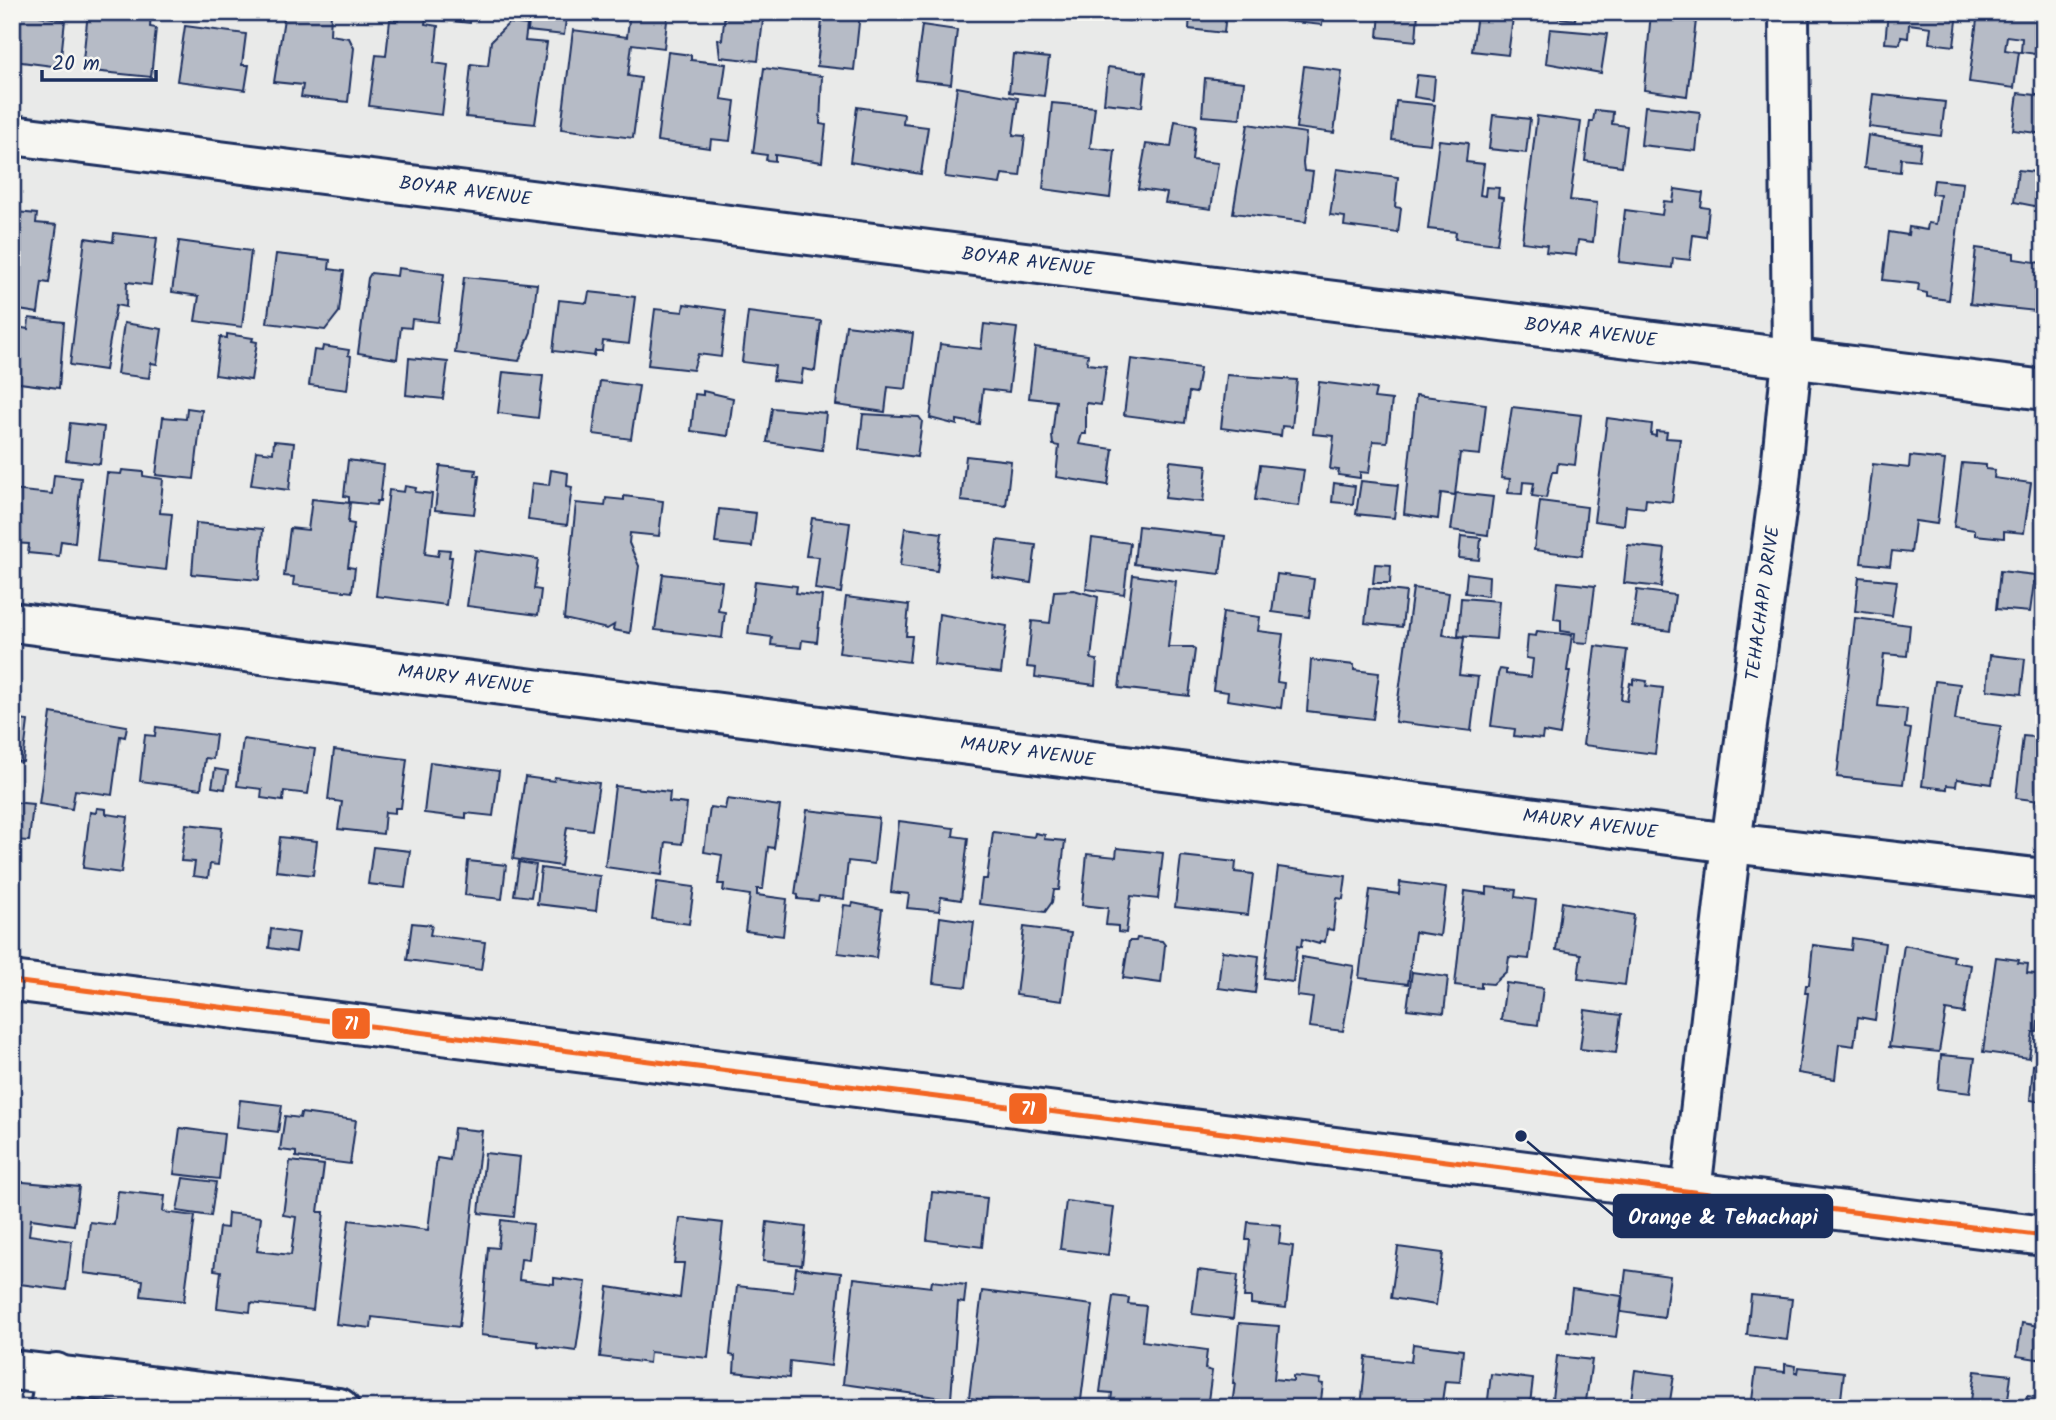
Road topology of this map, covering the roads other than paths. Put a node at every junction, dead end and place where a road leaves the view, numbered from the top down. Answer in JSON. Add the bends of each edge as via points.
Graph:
{"nodes":[{"id":1,"x":1789,"y":12,"type":"edge"},
{"id":2,"x":12,"y":135,"type":"edge"},
{"id":3,"x":1792,"y":359,"type":"junction"},
{"id":4,"x":2044,"y":390,"type":"edge"},
{"id":5,"x":12,"y":622,"type":"edge"},
{"id":6,"x":1731,"y":843,"type":"junction"},
{"id":7,"x":2044,"y":879,"type":"edge"},
{"id":8,"x":12,"y":981,"type":"edge"},
{"id":9,"x":1691,"y":1192,"type":"junction"},
{"id":10,"x":2044,"y":1236,"type":"edge"},
{"id":11,"x":12,"y":1370,"type":"edge"},
{"id":12,"x":53,"y":1390,"type":"edge"},
{"id":13,"x":339,"y":1408,"type":"edge"}],
"edges":[{"from":1,"to":3,"type":"street","name":"TEHACHAPI DRIVE"},
{"from":2,"to":3,"type":"street","name":"BOYAR AVENUE"},
{"from":3,"to":4,"type":"street","name":"BOYAR AVENUE"},
{"from":3,"to":6,"type":"street","name":"TEHACHAPI DRIVE"},
{"from":5,"to":6,"type":"street","name":"MAURY AVENUE"},
{"from":6,"to":7,"type":"street","name":"MAURY AVENUE"},
{"from":6,"to":9,"type":"street","name":"TEHACHAPI DRIVE"},
{"from":8,"to":9,"type":"street"},
{"from":9,"to":10,"type":"street"},
{"from":11,"to":12,"type":"street"},
{"from":12,"to":13,"type":"street"}]}
